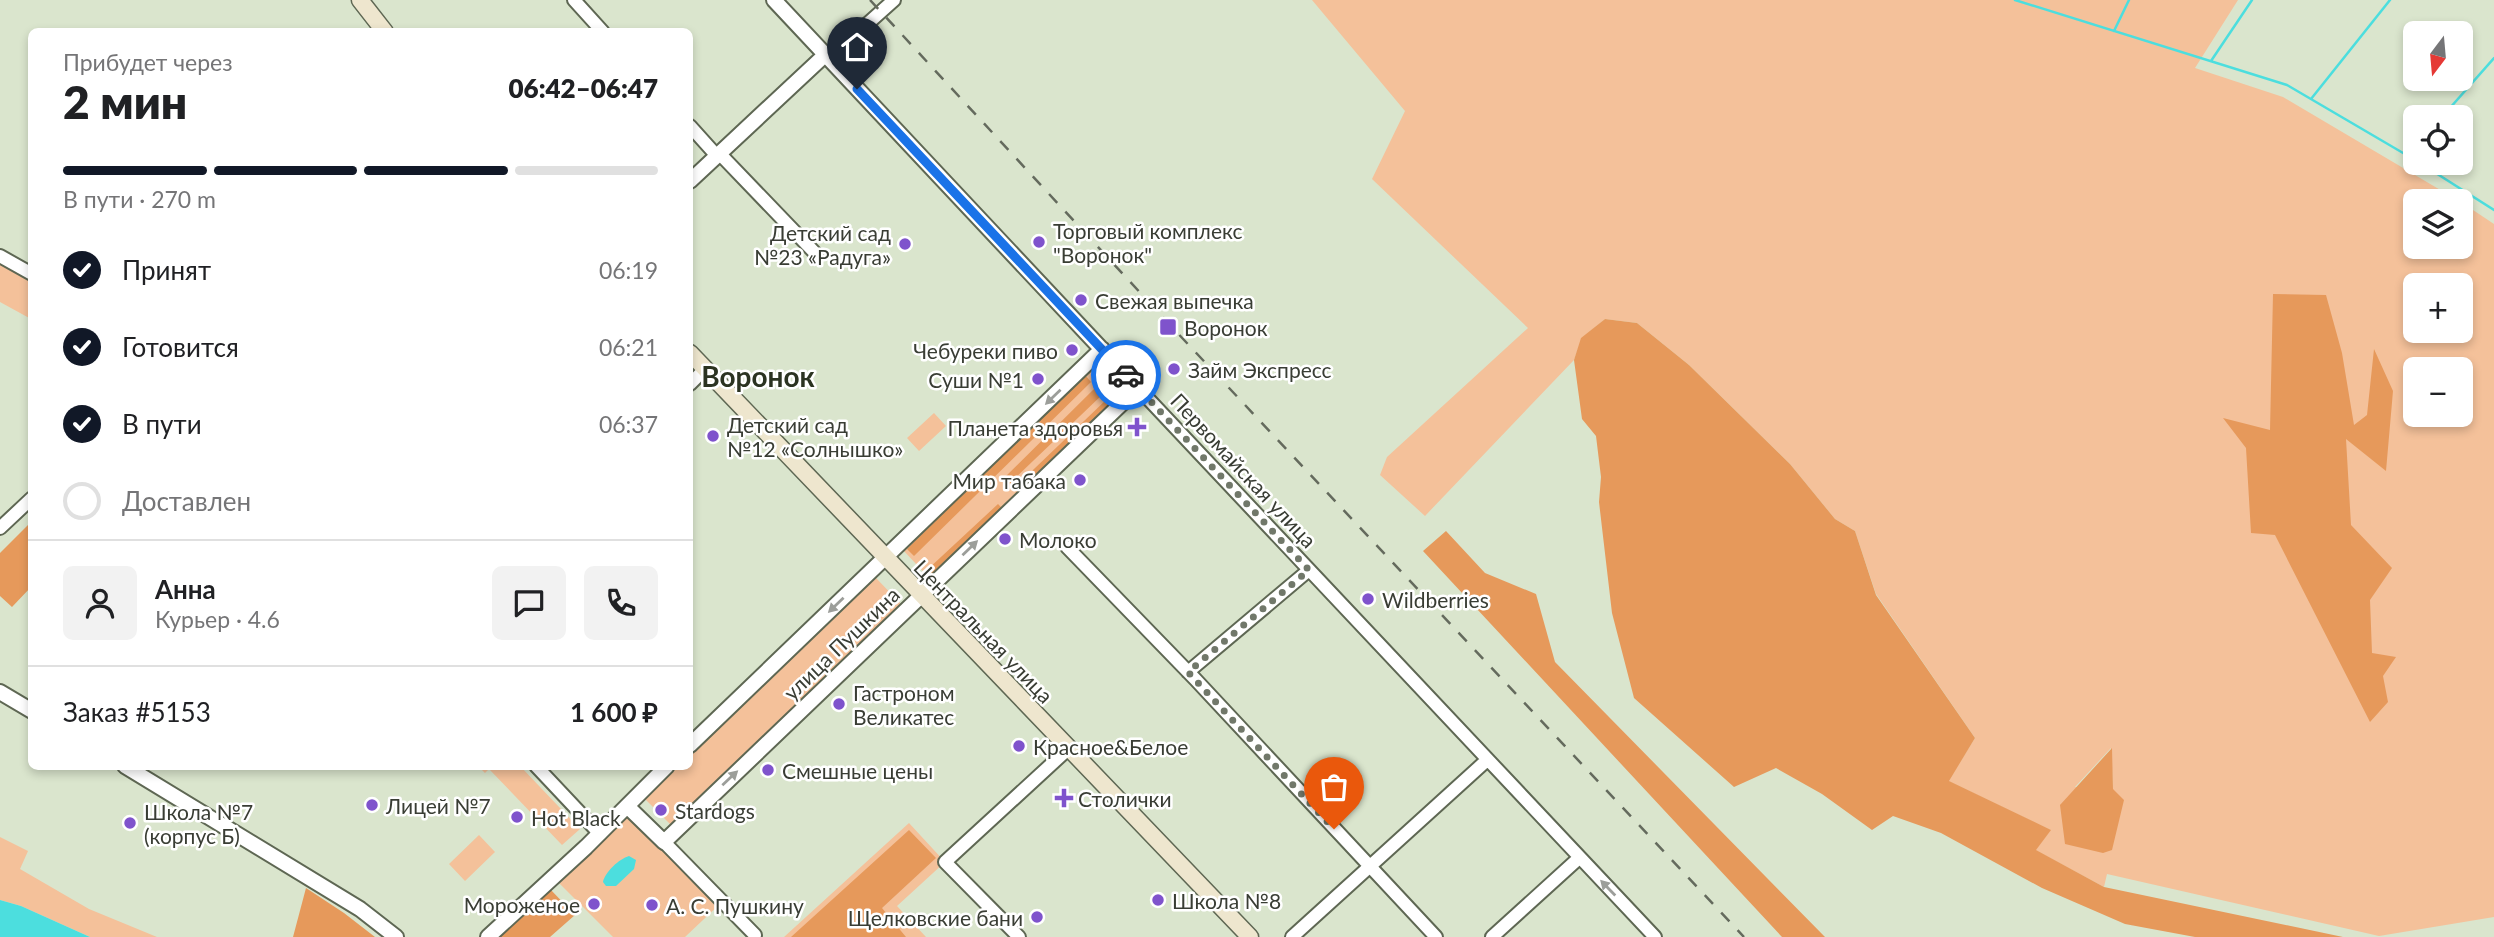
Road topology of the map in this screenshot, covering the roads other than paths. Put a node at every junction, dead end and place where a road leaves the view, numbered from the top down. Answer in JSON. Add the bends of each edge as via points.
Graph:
{"nodes":[{"id":1,"x":349,"y":0,"type":"edge"},
{"id":2,"x":360,"y":0,"type":"edge"},
{"id":3,"x":574,"y":0,"type":"edge"},
{"id":4,"x":774,"y":0,"type":"edge"},
{"id":5,"x":894,"y":0,"type":"edge"},
{"id":6,"x":381,"y":27,"type":"edge"},
{"id":7,"x":599,"y":28,"type":"edge"},
{"id":8,"x":826,"y":54,"type":"junction"},
{"id":9,"x":693,"y":129,"type":"edge"},
{"id":10,"x":718,"y":155,"type":"junction"},
{"id":11,"x":693,"y":178,"type":"edge"},
{"id":12,"x":816,"y":254,"type":"dead end"},
{"id":13,"x":0,"y":256,"type":"edge"},
{"id":14,"x":28,"y":272,"type":"edge"},
{"id":15,"x":1102,"y":349,"type":"junction"},
{"id":16,"x":693,"y":356,"type":"edge"},
{"id":17,"x":705,"y":369,"type":"junction"},
{"id":18,"x":693,"y":381,"type":"edge"},
{"id":19,"x":1139,"y":388,"type":"junction"},
{"id":20,"x":28,"y":502,"type":"edge"},
{"id":21,"x":0,"y":528,"type":"edge"},
{"id":22,"x":1067,"y":547,"type":"dead end"},
{"id":23,"x":885,"y":558,"type":"junction"},
{"id":24,"x":1309,"y":570,"type":"junction"},
{"id":25,"x":920,"y":595,"type":"junction"},
{"id":26,"x":1188,"y":672,"type":"junction"},
{"id":27,"x":0,"y":692,"type":"edge"},
{"id":28,"x":28,"y":709,"type":"edge"},
{"id":29,"x":693,"y":742,"type":"edge"},
{"id":30,"x":1068,"y":749,"type":"junction"},
{"id":31,"x":1487,"y":760,"type":"junction"},
{"id":32,"x":132,"y":770,"type":"edge"},
{"id":33,"x":540,"y":770,"type":"edge"},
{"id":34,"x":663,"y":770,"type":"edge"},
{"id":35,"x":632,"y":801,"type":"junction"},
{"id":36,"x":600,"y":834,"type":"junction"},
{"id":37,"x":664,"y":842,"type":"junction"},
{"id":38,"x":1579,"y":858,"type":"junction"},
{"id":39,"x":1371,"y":868,"type":"junction"},
{"id":40,"x":755,"y":935,"type":"dead end"},
{"id":41,"x":396,"y":937,"type":"edge"},
{"id":42,"x":488,"y":937,"type":"edge"},
{"id":43,"x":1019,"y":937,"type":"edge"},
{"id":44,"x":1250,"y":937,"type":"edge"},
{"id":45,"x":1292,"y":937,"type":"edge"},
{"id":46,"x":1436,"y":937,"type":"edge"},
{"id":47,"x":1492,"y":937,"type":"edge"},
{"id":48,"x":1656,"y":937,"type":"edge"}],
"edges":[{"from":1,"to":6,"type":"main road"},
{"from":2,"to":6,"type":"main road"},
{"from":3,"to":7,"type":"street"},
{"from":4,"to":8,"type":"street","name":"Первомайская улица"},
{"from":5,"to":8,"type":"street","via":[[837,51]]},
{"from":8,"to":10,"type":"street"},
{"from":8,"to":15,"type":"street","name":"Первомайская улица"},
{"from":9,"to":10,"type":"street"},
{"from":10,"to":11,"type":"street"},
{"from":10,"to":12,"type":"street"},
{"from":13,"to":14,"type":"street"},
{"from":15,"to":19,"type":"street","name":"Первомайская улица"},
{"from":15,"to":23,"type":"street","name":"улица Пушкина","one_way":true},
{"from":16,"to":17,"type":"main road","name":"Центральная улица"},
{"from":17,"to":18,"type":"street"},
{"from":17,"to":23,"type":"main road","name":"Центральная улица"},
{"from":19,"to":24,"type":"street","name":"Первомайская улица"},
{"from":25,"to":19,"type":"street","name":"улица Пушкина","one_way":true},
{"from":20,"to":21,"type":"street"},
{"from":22,"to":26,"type":"street"},
{"from":23,"to":25,"type":"main road","name":"Центральная улица"},
{"from":23,"to":29,"type":"street","name":"улица Пушкина","one_way":true},
{"from":24,"to":26,"type":"street"},
{"from":24,"to":31,"type":"street","name":"Первомайская улица"},
{"from":25,"to":30,"type":"main road","name":"Центральная улица"},
{"from":37,"to":25,"type":"street","name":"улица Пушкина","one_way":true},
{"from":26,"to":39,"type":"street"},
{"from":27,"to":28,"type":"street"},
{"from":30,"to":43,"type":"street","via":[[945,862]]},
{"from":30,"to":44,"type":"main road","name":"Центральная улица"},
{"from":31,"to":38,"type":"street","name":"Первомайская улица"},
{"from":31,"to":39,"type":"street"},
{"from":32,"to":41,"type":"street","via":[[360,909]]},
{"from":33,"to":36,"type":"street"},
{"from":34,"to":35,"type":"street"},
{"from":35,"to":36,"type":"street"},
{"from":35,"to":37,"type":"street"},
{"from":36,"to":42,"type":"street"},
{"from":37,"to":40,"type":"street"},
{"from":38,"to":47,"type":"street"},
{"from":48,"to":38,"type":"street","name":"Первомайская улица","one_way":true},
{"from":39,"to":45,"type":"street"},
{"from":39,"to":46,"type":"street"}]}
